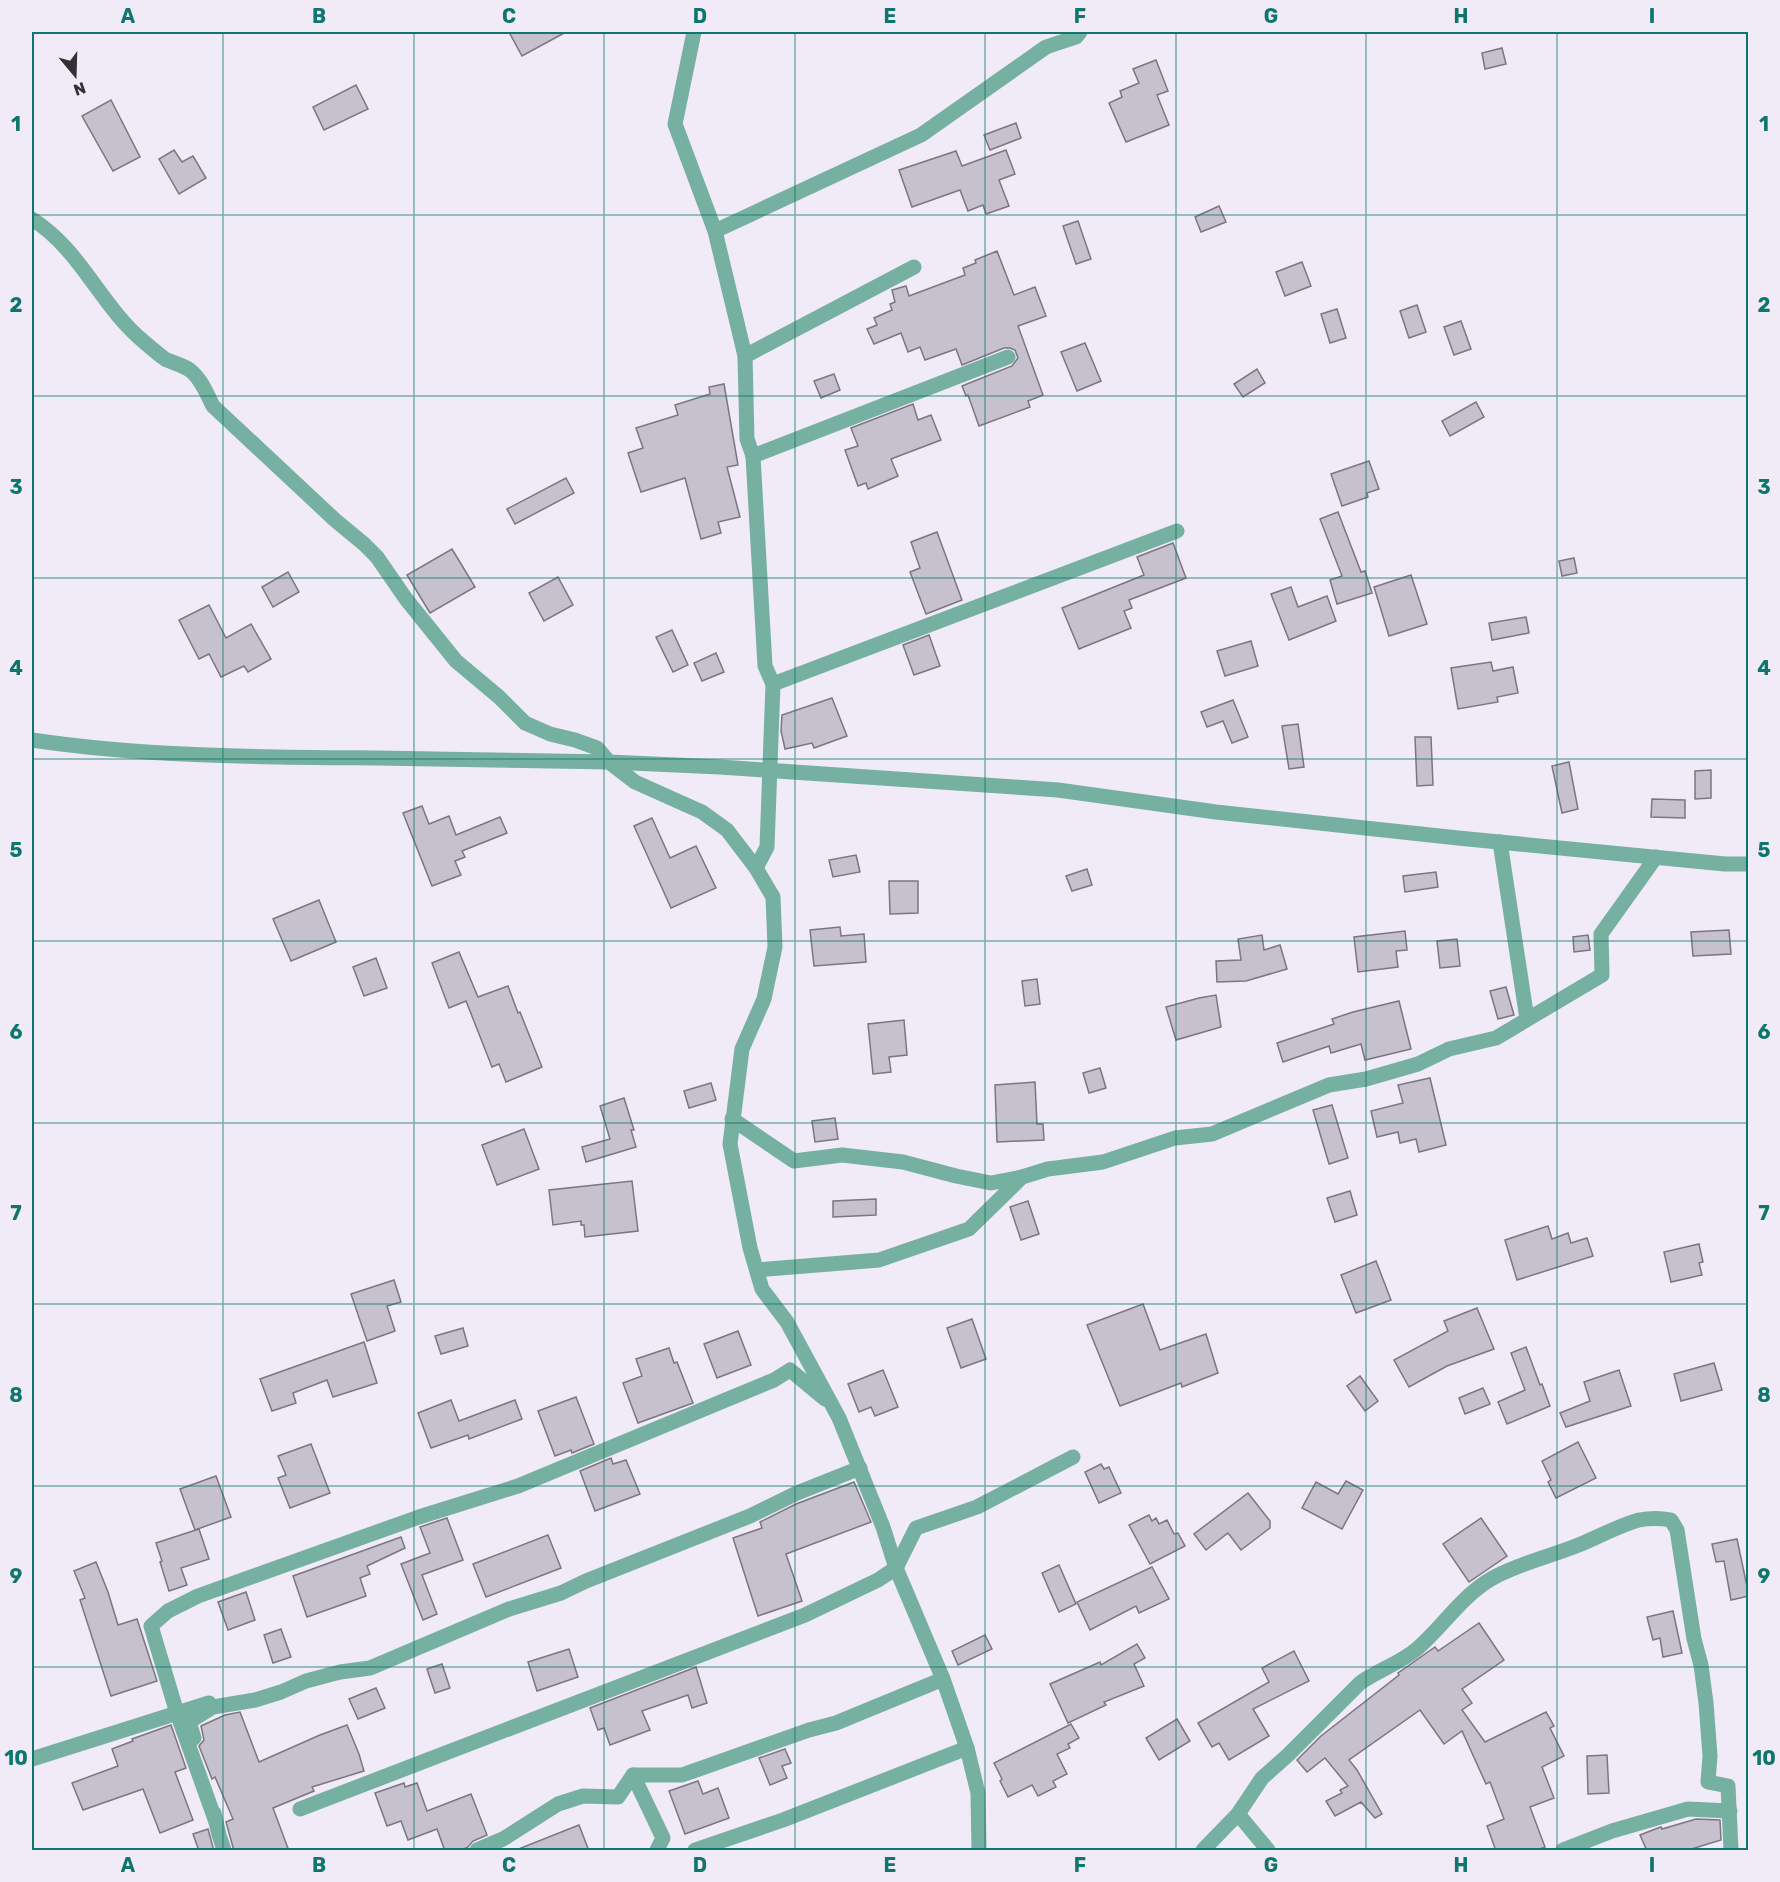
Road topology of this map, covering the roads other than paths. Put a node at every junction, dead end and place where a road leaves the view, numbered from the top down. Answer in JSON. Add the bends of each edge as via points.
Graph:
{"nodes":[{"id":1,"x":694,"y":32,"type":"edge"},
{"id":2,"x":1080,"y":32,"type":"edge"},
{"id":3,"x":32,"y":219,"type":"edge"},
{"id":4,"x":715,"y":231,"type":"junction"},
{"id":5,"x":914,"y":267,"type":"dead end"},
{"id":6,"x":745,"y":356,"type":"junction"},
{"id":7,"x":1008,"y":357,"type":"dead end"},
{"id":8,"x":753,"y":456,"type":"junction"},
{"id":9,"x":1177,"y":531,"type":"dead end"},
{"id":10,"x":773,"y":684,"type":"junction"},
{"id":11,"x":32,"y":740,"type":"edge"},
{"id":12,"x":609,"y":762,"type":"junction"},
{"id":13,"x":768,"y":770,"type":"junction"},
{"id":14,"x":1500,"y":842,"type":"junction"},
{"id":15,"x":1656,"y":857,"type":"junction"},
{"id":16,"x":1749,"y":864,"type":"edge"},
{"id":17,"x":756,"y":868,"type":"junction"},
{"id":18,"x":1527,"y":1019,"type":"junction"},
{"id":19,"x":732,"y":1119,"type":"junction"},
{"id":20,"x":1022,"y":1177,"type":"junction"},
{"id":21,"x":757,"y":1270,"type":"junction"},
{"id":22,"x":832,"y":1404,"type":"junction"},
{"id":23,"x":1073,"y":1457,"type":"dead end"},
{"id":24,"x":860,"y":1468,"type":"junction"},
{"id":25,"x":896,"y":1568,"type":"junction"},
{"id":26,"x":943,"y":1679,"type":"junction"},
{"id":27,"x":244,"y":1692,"type":"dead end"},
{"id":28,"x":177,"y":1713,"type":"junction"},
{"id":29,"x":967,"y":1748,"type":"junction"},
{"id":30,"x":32,"y":1759,"type":"edge"},
{"id":31,"x":633,"y":1775,"type":"junction"},
{"id":32,"x":300,"y":1809,"type":"dead end"},
{"id":33,"x":1730,"y":1811,"type":"junction"},
{"id":34,"x":1238,"y":1814,"type":"junction"},
{"id":35,"x":216,"y":1822,"type":"junction"},
{"id":36,"x":977,"y":1850,"type":"edge"},
{"id":37,"x":224,"y":1851,"type":"edge"},
{"id":38,"x":477,"y":1851,"type":"edge"},
{"id":39,"x":657,"y":1851,"type":"edge"},
{"id":40,"x":695,"y":1851,"type":"edge"},
{"id":41,"x":1203,"y":1851,"type":"edge"},
{"id":42,"x":1268,"y":1851,"type":"edge"},
{"id":43,"x":1563,"y":1851,"type":"edge"},
{"id":44,"x":1731,"y":1851,"type":"edge"}],
"edges":[{"from":1,"to":4,"type":"street","via":[[675,124]]},
{"from":2,"to":4,"type":"street","via":[[1046,47],[921,135]]},
{"from":3,"to":12,"type":"street","via":[[67,247],[142,340],[166,359],[190,370],[213,405],[377,557],[456,661],[525,723],[597,748]]},
{"from":4,"to":6,"type":"street"},
{"from":5,"to":6,"type":"street"},
{"from":6,"to":8,"type":"street","via":[[747,439]]},
{"from":7,"to":8,"type":"street"},
{"from":8,"to":10,"type":"street","via":[[765,666]]},
{"from":9,"to":10,"type":"street"},
{"from":10,"to":13,"type":"street"},
{"from":11,"to":12,"type":"street","via":[[71,746],[277,758]]},
{"from":12,"to":13,"type":"street"},
{"from":12,"to":17,"type":"street","via":[[635,782],[702,812],[728,830]]},
{"from":13,"to":14,"type":"street","via":[[1058,790],[1216,812]]},
{"from":13,"to":17,"type":"street","via":[[767,847]]},
{"from":14,"to":15,"type":"street"},
{"from":14,"to":18,"type":"street"},
{"from":15,"to":16,"type":"street"},
{"from":15,"to":18,"type":"street","via":[[1601,934],[1602,975]]},
{"from":17,"to":19,"type":"street","via":[[773,897],[775,947],[764,999],[742,1049]]},
{"from":18,"to":20,"type":"street","via":[[1497,1038],[1449,1049],[1418,1064],[1366,1079],[1329,1084],[1212,1134],[1176,1138],[1103,1162],[1048,1169]]},
{"from":19,"to":20,"type":"street","via":[[794,1161],[842,1155],[903,1162],[991,1183]]},
{"from":19,"to":21,"type":"street","via":[[730,1144]]},
{"from":20,"to":21,"type":"street","via":[[969,1229],[958,1233],[879,1260]]},
{"from":21,"to":22,"type":"street","via":[[762,1289],[788,1322]]},
{"from":22,"to":24,"type":"street"},
{"from":22,"to":28,"type":"street","via":[[790,1370],[518,1486],[198,1596],[168,1611],[152,1626]]},
{"from":23,"to":25,"type":"street","via":[[977,1507],[916,1528]]},
{"from":24,"to":25,"type":"street"},
{"from":24,"to":35,"type":"street","via":[[370,1668],[340,1672],[255,1700],[213,1707],[189,1722]]},
{"from":25,"to":26,"type":"street"},
{"from":25,"to":32,"type":"street","via":[[805,1615]]},
{"from":26,"to":29,"type":"street"},
{"from":26,"to":31,"type":"street","via":[[836,1723],[682,1775]]},
{"from":27,"to":28,"type":"street"},
{"from":28,"to":30,"type":"street"},
{"from":28,"to":35,"type":"street"},
{"from":29,"to":36,"type":"street","via":[[978,1793]]},
{"from":29,"to":40,"type":"street"},
{"from":31,"to":38,"type":"street","via":[[618,1797],[583,1796],[558,1804]]},
{"from":31,"to":39,"type":"street","via":[[663,1838]]},
{"from":33,"to":34,"type":"street","via":[[1728,1786],[1708,1782],[1706,1703],[1680,1544],[1671,1520],[1660,1518],[1639,1520],[1490,1580],[1417,1649],[1359,1683],[1262,1778]]},
{"from":33,"to":43,"type":"street","via":[[1688,1809],[1612,1831]]},
{"from":33,"to":44,"type":"street"},
{"from":34,"to":41,"type":"street"},
{"from":34,"to":42,"type":"street"},
{"from":35,"to":37,"type":"street"}]}
